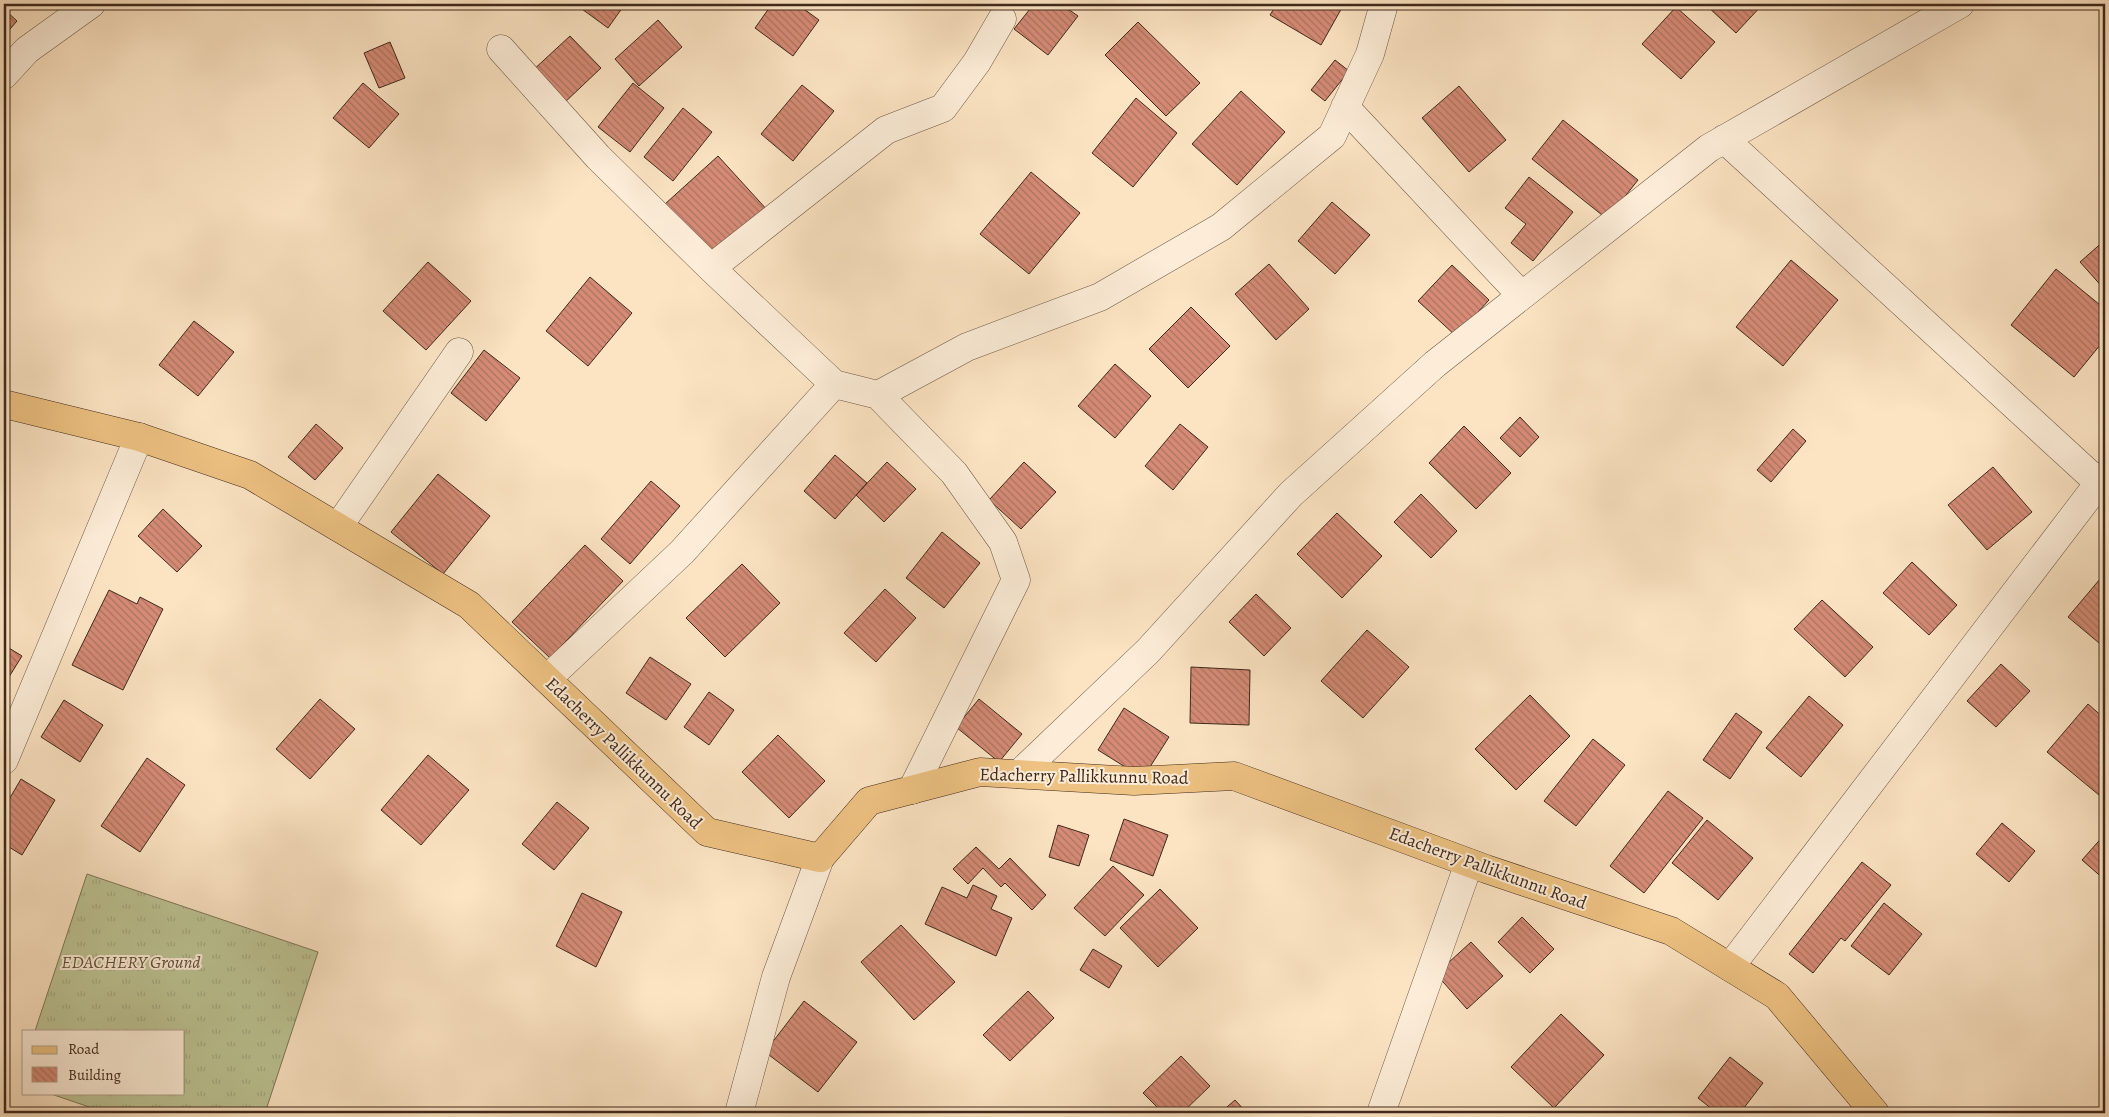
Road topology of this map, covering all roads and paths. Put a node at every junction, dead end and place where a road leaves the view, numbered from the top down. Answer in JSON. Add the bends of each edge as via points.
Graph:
{"nodes":[{"id":1,"x":91,"y":4,"type":"edge"},
{"id":2,"x":1384,"y":4,"type":"edge"},
{"id":3,"x":1960,"y":4,"type":"edge"},
{"id":4,"x":1002,"y":19,"type":"dead end"},
{"id":5,"x":501,"y":49,"type":"dead end"},
{"id":6,"x":4,"y":75,"type":"edge"},
{"id":7,"x":1345,"y":107,"type":"junction"},
{"id":8,"x":1724,"y":139,"type":"junction"},
{"id":9,"x":710,"y":268,"type":"junction"},
{"id":10,"x":1521,"y":295,"type":"junction"},
{"id":11,"x":459,"y":352,"type":"dead end"},
{"id":12,"x":834,"y":384,"type":"junction"},
{"id":13,"x":878,"y":395,"type":"junction"},
{"id":14,"x":4,"y":404,"type":"edge"},
{"id":15,"x":139,"y":437,"type":"junction"},
{"id":16,"x":2102,"y":479,"type":"edge"},
{"id":17,"x":338,"y":527,"type":"junction"},
{"id":18,"x":547,"y":678,"type":"junction"},
{"id":19,"x":4,"y":760,"type":"edge"},
{"id":20,"x":1019,"y":774,"type":"junction"},
{"id":21,"x":912,"y":790,"type":"junction"},
{"id":22,"x":820,"y":858,"type":"junction"},
{"id":23,"x":1469,"y":863,"type":"junction"},
{"id":24,"x":1730,"y":967,"type":"junction"},
{"id":25,"x":739,"y":1113,"type":"edge"},
{"id":26,"x":1381,"y":1113,"type":"edge"},
{"id":27,"x":1875,"y":1113,"type":"edge"}],
"edges":[{"from":1,"to":6,"type":"street","via":[[27,50]]},
{"from":2,"to":7,"type":"street","via":[[1370,54]]},
{"from":3,"to":8,"type":"street"},
{"from":4,"to":9,"type":"street","via":[[977,62],[943,108],[886,130]]},
{"from":5,"to":9,"type":"street","via":[[598,157]]},
{"from":7,"to":10,"type":"street"},
{"from":7,"to":13,"type":"street","via":[[1332,136],[1221,227],[1100,297],[967,347]]},
{"from":8,"to":10,"type":"street"},
{"from":8,"to":16,"type":"street"},
{"from":9,"to":12,"type":"street"},
{"from":10,"to":20,"type":"street","via":[[1435,364],[1291,494],[1148,651]]},
{"from":11,"to":17,"type":"street"},
{"from":12,"to":13,"type":"street"},
{"from":12,"to":18,"type":"street","via":[[682,552]]},
{"from":13,"to":21,"type":"street","via":[[954,473],[1002,542],[1016,580]]},
{"from":14,"to":15,"type":"main road","name":"Edacherry Pallikkunnu Road"},
{"from":15,"to":17,"type":"main road","name":"Edacherry Pallikkunnu Road","via":[[250,475]]},
{"from":15,"to":19,"type":"street"},
{"from":16,"to":24,"type":"street"},
{"from":17,"to":18,"type":"main road","name":"Edacherry Pallikkunnu Road","via":[[469,605]]},
{"from":18,"to":22,"type":"main road","name":"Edacherry Pallikkunnu Road","via":[[707,832]]},
{"from":20,"to":21,"type":"main road","name":"Edacherry Pallikkunnu Road","via":[[980,772]]},
{"from":20,"to":23,"type":"main road","name":"Edacherry Pallikkunnu Road","via":[[1134,781],[1234,776]]},
{"from":21,"to":22,"type":"main road","name":"Edacherry Pallikkunnu Road","via":[[869,801]]},
{"from":22,"to":25,"type":"street","via":[[776,977]]},
{"from":23,"to":24,"type":"main road","name":"Edacherry Pallikkunnu Road","via":[[1671,931]]},
{"from":23,"to":26,"type":"street"},
{"from":24,"to":27,"type":"main road","name":"Edacherry Pallikkunnu Road","via":[[1777,996]]}]}
